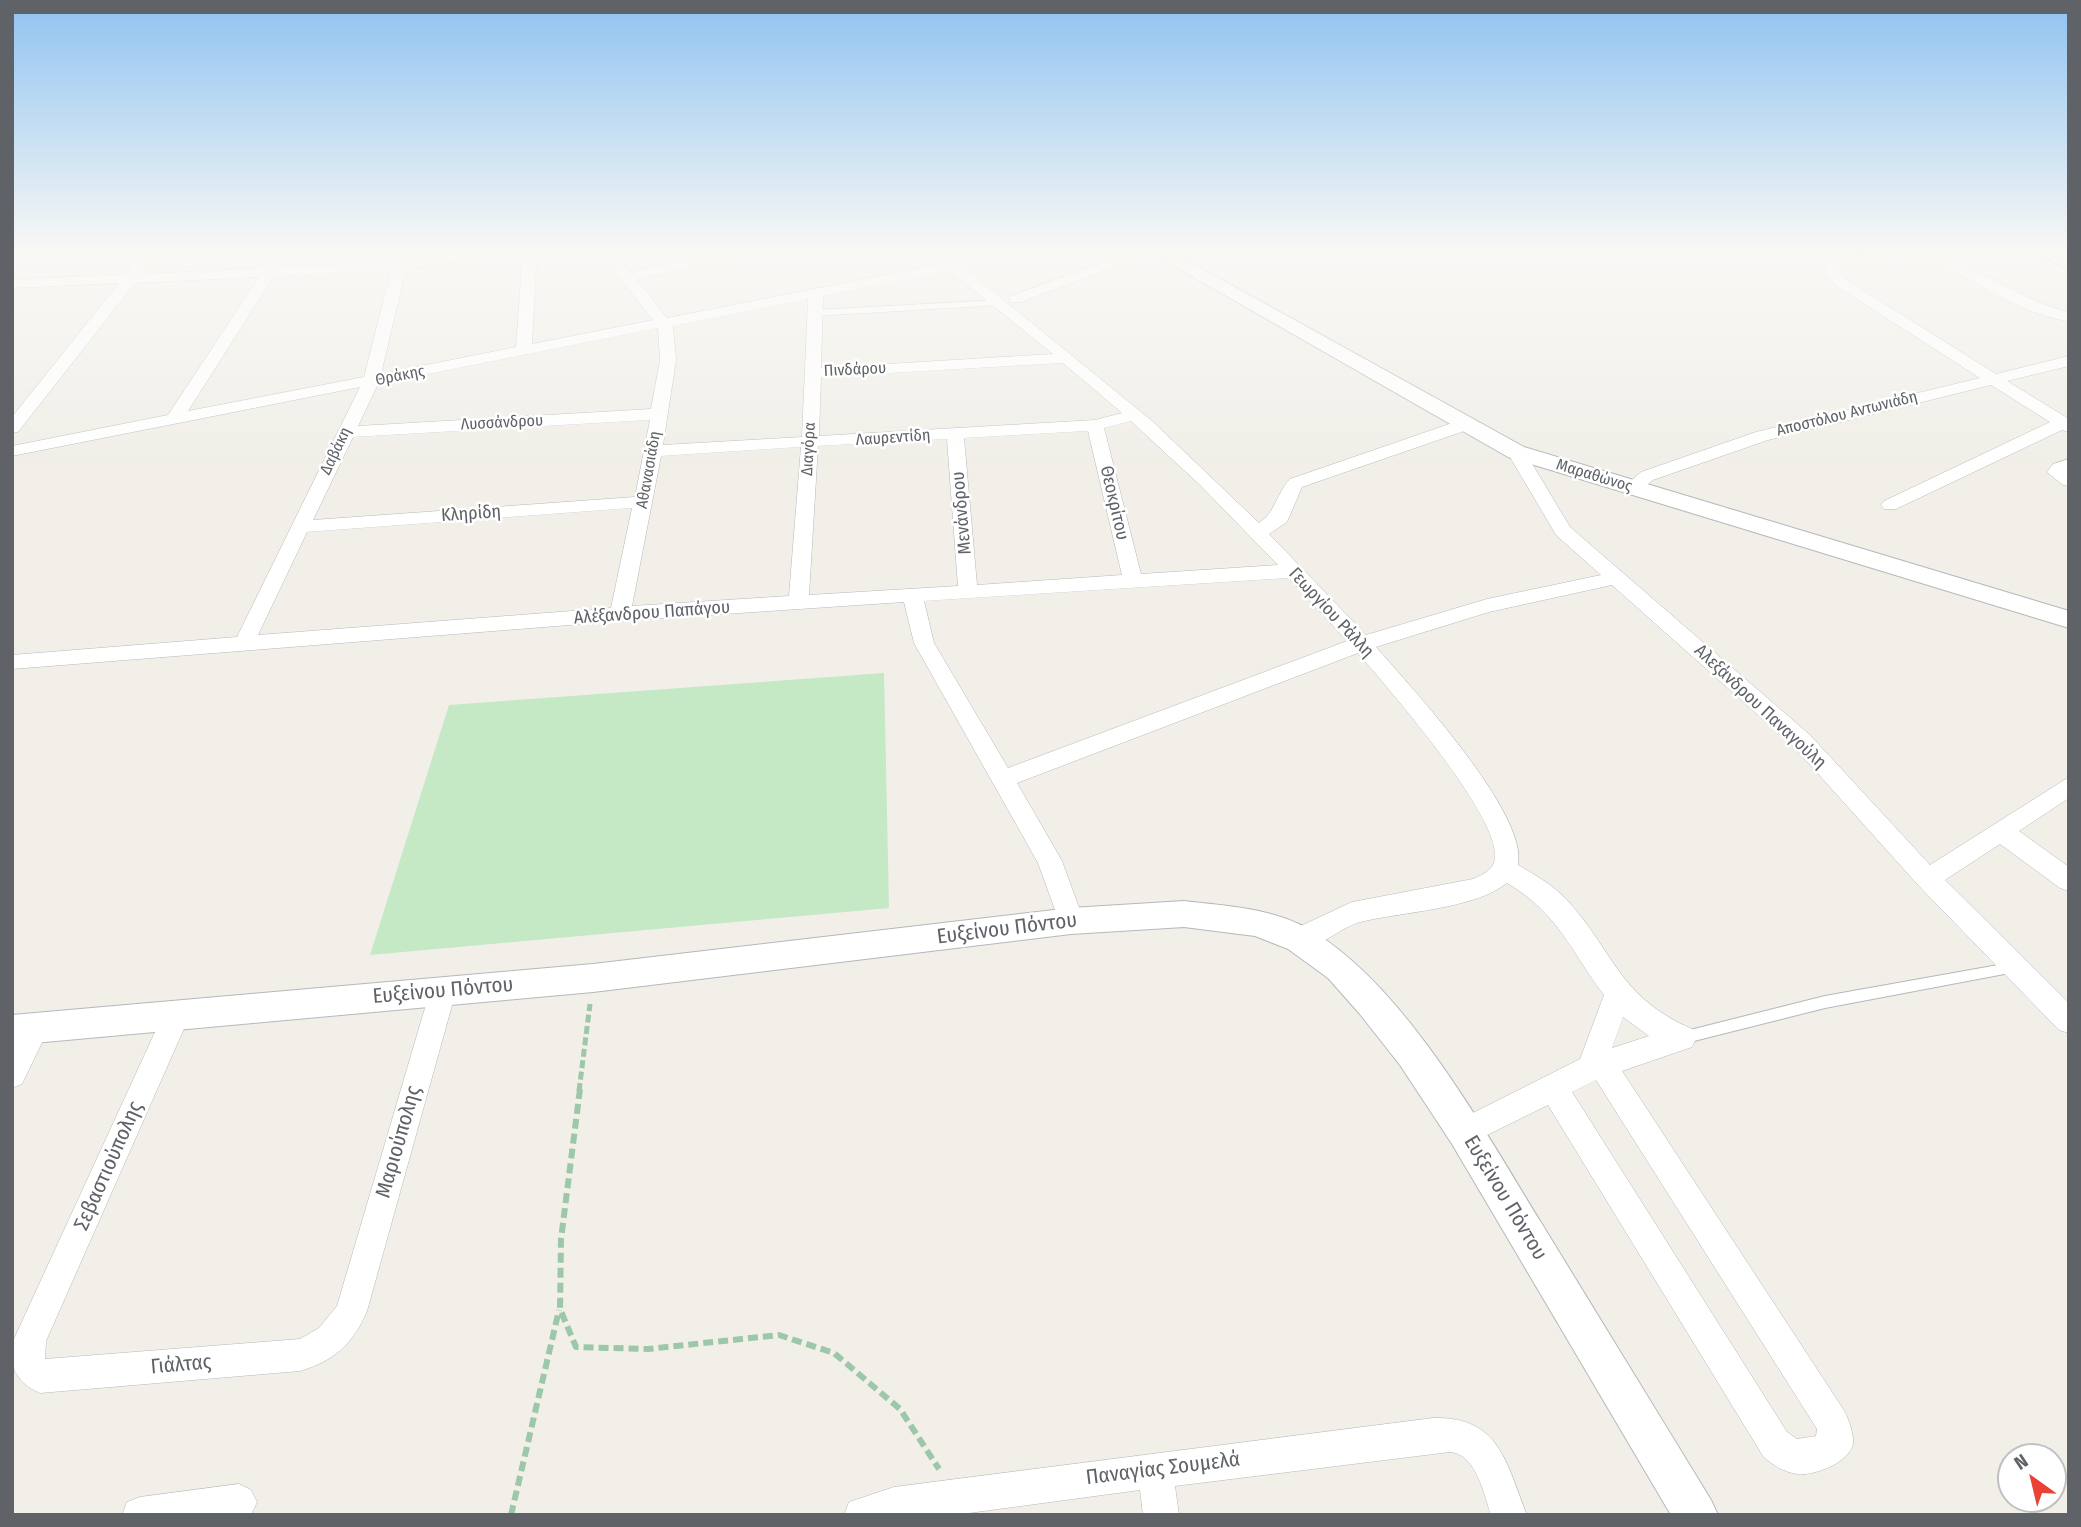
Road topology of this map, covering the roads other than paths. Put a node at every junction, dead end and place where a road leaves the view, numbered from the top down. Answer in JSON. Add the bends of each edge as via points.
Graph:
{"nodes":[{"id":1,"x":95,"y":321,"type":"edge"},
{"id":2,"x":238,"y":321,"type":"edge"},
{"id":3,"x":386,"y":321,"type":"edge"},
{"id":4,"x":526,"y":321,"type":"edge"},
{"id":5,"x":662,"y":321,"type":"edge"},
{"id":6,"x":683,"y":321,"type":"edge"},
{"id":7,"x":815,"y":321,"type":"edge"},
{"id":8,"x":1020,"y":321,"type":"edge"},
{"id":9,"x":1280,"y":321,"type":"edge"},
{"id":10,"x":1902,"y":321,"type":"edge"},
{"id":11,"x":665,"y":325,"type":"junction"},
{"id":12,"x":524,"y":351,"type":"junction"},
{"id":13,"x":1065,"y":358,"type":"junction"},
{"id":14,"x":2069,"y":361,"type":"edge"},
{"id":15,"x":813,"y":373,"type":"junction"},
{"id":16,"x":1991,"y":378,"type":"junction"},
{"id":17,"x":371,"y":381,"type":"junction"},
{"id":18,"x":659,"y":414,"type":"junction"},
{"id":19,"x":1133,"y":415,"type":"junction"},
{"id":20,"x":175,"y":418,"type":"junction"},
{"id":21,"x":1095,"y":425,"type":"junction"},
{"id":22,"x":1464,"y":425,"type":"junction"},
{"id":23,"x":2066,"y":425,"type":"edge"},
{"id":24,"x":12,"y":428,"type":"edge"},
{"id":25,"x":345,"y":432,"type":"junction"},
{"id":26,"x":955,"y":434,"type":"junction"},
{"id":27,"x":810,"y":443,"type":"junction"},
{"id":28,"x":31,"y":447,"type":"junction"},
{"id":29,"x":12,"y":451,"type":"edge"},
{"id":30,"x":653,"y":451,"type":"junction"},
{"id":31,"x":1516,"y":452,"type":"junction"},
{"id":32,"x":2069,"y":464,"type":"edge"},
{"id":33,"x":12,"y":471,"type":"edge"},
{"id":34,"x":2069,"y":481,"type":"edge"},
{"id":35,"x":1633,"y":487,"type":"junction"},
{"id":36,"x":643,"y":502,"type":"junction"},
{"id":37,"x":1891,"y":505,"type":"dead end"},
{"id":38,"x":298,"y":527,"type":"junction"},
{"id":39,"x":1256,"y":534,"type":"junction"},
{"id":40,"x":1292,"y":571,"type":"junction"},
{"id":41,"x":1615,"y":578,"type":"junction"},
{"id":42,"x":1133,"y":581,"type":"junction"},
{"id":43,"x":968,"y":593,"type":"junction"},
{"id":44,"x":914,"y":597,"type":"junction"},
{"id":45,"x":798,"y":604,"type":"junction"},
{"id":46,"x":620,"y":614,"type":"junction"},
{"id":47,"x":2069,"y":620,"type":"edge"},
{"id":48,"x":244,"y":643,"type":"junction"},
{"id":49,"x":1361,"y":644,"type":"junction"},
{"id":50,"x":12,"y":662,"type":"edge"},
{"id":51,"x":1003,"y":779,"type":"junction"},
{"id":52,"x":2069,"y":786,"type":"edge"},
{"id":53,"x":2001,"y":831,"type":"junction"},
{"id":54,"x":1505,"y":870,"type":"junction"},
{"id":55,"x":1927,"y":879,"type":"junction"},
{"id":56,"x":2069,"y":881,"type":"edge"},
{"id":57,"x":1070,"y":921,"type":"junction"},
{"id":58,"x":1299,"y":939,"type":"junction"},
{"id":59,"x":2017,"y":967,"type":"junction"},
{"id":60,"x":443,"y":991,"type":"junction"},
{"id":61,"x":1617,"y":996,"type":"junction"},
{"id":62,"x":177,"y":1015,"type":"junction"},
{"id":63,"x":2069,"y":1021,"type":"edge"},
{"id":64,"x":24,"y":1029,"type":"edge"},
{"id":65,"x":1682,"y":1038,"type":"junction"},
{"id":66,"x":1596,"y":1066,"type":"junction"},
{"id":67,"x":12,"y":1075,"type":"edge"},
{"id":68,"x":1553,"y":1087,"type":"junction"},
{"id":69,"x":1465,"y":1132,"type":"junction"},
{"id":70,"x":356,"y":1293,"type":"joint"},
{"id":71,"x":41,"y":1316,"type":"joint"},
{"id":72,"x":1465,"y":1438,"type":"joint"},
{"id":73,"x":1155,"y":1470,"type":"junction"},
{"id":74,"x":239,"y":1502,"type":"dead end"},
{"id":75,"x":140,"y":1515,"type":"edge"},
{"id":76,"x":862,"y":1515,"type":"edge"},
{"id":77,"x":1161,"y":1515,"type":"edge"},
{"id":78,"x":1509,"y":1515,"type":"edge"},
{"id":79,"x":1696,"y":1515,"type":"edge"}],
"edges":[{"from":1,"to":24,"type":"street"},
{"from":2,"to":20,"type":"street"},
{"from":3,"to":17,"type":"street","name":"Δαβάκη"},
{"from":4,"to":12,"type":"street"},
{"from":5,"to":11,"type":"street"},
{"from":6,"to":11,"type":"street","name":"Θράκης"},
{"from":7,"to":15,"type":"street","name":"Διαγόρα"},
{"from":8,"to":13,"type":"street","name":"Γεωργίου Ράλλη"},
{"from":9,"to":22,"type":"street","name":"Μαραθώνος"},
{"from":10,"to":16,"type":"street"},
{"from":11,"to":12,"type":"street","name":"Θράκης"},
{"from":11,"to":18,"type":"street","name":"Αθανασιάδη","via":[[668,360]]},
{"from":12,"to":17,"type":"street","name":"Θράκης"},
{"from":13,"to":15,"type":"street","name":"Πινδάρου"},
{"from":13,"to":19,"type":"street","name":"Γεωργίου Ράλλη"},
{"from":14,"to":16,"type":"street","name":"Αποστόλου Αντωνιάδη"},
{"from":15,"to":27,"type":"street","name":"Διαγόρα"},
{"from":16,"to":23,"type":"street"},
{"from":16,"to":35,"type":"street","name":"Αποστόλου Αντωνιάδη","via":[[1762,436],[1647,476]]},
{"from":17,"to":20,"type":"street","name":"Θράκης"},
{"from":17,"to":25,"type":"street","name":"Δαβάκη"},
{"from":18,"to":25,"type":"street","name":"Λυσσάνδρου"},
{"from":18,"to":30,"type":"street","name":"Αθανασιάδη"},
{"from":19,"to":21,"type":"street","name":"Λαυρεντίδη"},
{"from":19,"to":39,"type":"street","name":"Γεωργίου Ράλλη"},
{"from":20,"to":28,"type":"street","name":"Θράκης"},
{"from":21,"to":26,"type":"street","name":"Λαυρεντίδη"},
{"from":21,"to":42,"type":"street","name":"Θεοκρίτου"},
{"from":22,"to":31,"type":"street","name":"Μαραθώνος"},
{"from":22,"to":39,"type":"street","via":[[1296,483],[1280,518]]},
{"from":23,"to":37,"type":"street"},
{"from":25,"to":38,"type":"street","name":"Δαβάκη"},
{"from":26,"to":27,"type":"street","name":"Λαυρεντίδη"},
{"from":26,"to":43,"type":"street","name":"Μενάνδρου"},
{"from":27,"to":30,"type":"street","name":"Λαυρεντίδη"},
{"from":27,"to":45,"type":"street","name":"Διαγόρα"},
{"from":28,"to":29,"type":"street","name":"Θράκης"},
{"from":28,"to":33,"type":"street"},
{"from":30,"to":36,"type":"street","name":"Αθανασιάδη"},
{"from":31,"to":35,"type":"street","name":"Μαραθώνος"},
{"from":31,"to":41,"type":"street","name":"Αλεξάνδρου Παναγούλη","via":[[1563,530]]},
{"from":32,"to":34,"type":"street","via":[[2056,469]]},
{"from":35,"to":47,"type":"street","name":"Μαραθώνος"},
{"from":36,"to":38,"type":"street","name":"Κληρίδη"},
{"from":36,"to":46,"type":"street","name":"Αθανασιάδη"},
{"from":38,"to":48,"type":"street","name":"Δαβάκη"},
{"from":39,"to":40,"type":"street","name":"Γεωργίου Ράλλη"},
{"from":40,"to":42,"type":"street","name":"Αλέξανδρου Παπάγου"},
{"from":40,"to":49,"type":"street","name":"Γεωργίου Ράλλη"},
{"from":41,"to":49,"type":"street","via":[[1487,606]]},
{"from":41,"to":55,"type":"street","name":"Αλεξάνδρου Παναγούλη","via":[[1802,741]]},
{"from":42,"to":43,"type":"street","name":"Αλέξανδρου Παπάγου"},
{"from":43,"to":44,"type":"street","name":"Αλέξανδρου Παπάγου"},
{"from":44,"to":45,"type":"street","name":"Αλέξανδρου Παπάγου"},
{"from":44,"to":51,"type":"street","via":[[924,643]]},
{"from":45,"to":46,"type":"street","name":"Αλέξανδρου Παπάγου"},
{"from":46,"to":48,"type":"street","name":"Αλέξανδρου Παπάγου"},
{"from":48,"to":50,"type":"street","name":"Αλέξανδρου Παπάγου"},
{"from":49,"to":51,"type":"street"},
{"from":49,"to":54,"type":"street","name":"Γεωργίου Ράλλη","via":[[1416,706],[1475,785],[1503,835]]},
{"from":51,"to":57,"type":"street","via":[[1050,861]]},
{"from":52,"to":53,"type":"street"},
{"from":53,"to":55,"type":"street"},
{"from":53,"to":56,"type":"street"},
{"from":54,"to":58,"type":"street","via":[[1480,887],[1352,913]]},
{"from":54,"to":61,"type":"street","via":[[1561,911]]},
{"from":55,"to":59,"type":"street","name":"Αλεξάνδρου Παναγούλη"},
{"from":57,"to":58,"type":"street","name":"Ευξείνου Πόντου","via":[[1208,915],[1256,923]]},
{"from":57,"to":60,"type":"street","name":"Ευξείνου Πόντου","via":[[593,978]]},
{"from":58,"to":69,"type":"street","name":"Ευξείνου Πόντου","via":[[1339,968],[1371,1002]]},
{"from":59,"to":63,"type":"street","name":"Αλεξάνδρου Παναγούλη"},
{"from":59,"to":65,"type":"lane","via":[[1825,1002]]},
{"from":60,"to":62,"type":"street","name":"Ευξείνου Πόντου"},
{"from":60,"to":70,"type":"street","name":"Μαριούπολης"},
{"from":61,"to":65,"type":"street","via":[[1653,1026]]},
{"from":61,"to":66,"type":"street"},
{"from":62,"to":64,"type":"street","name":"Ευξείνου Πόντου"},
{"from":62,"to":71,"type":"street","name":"Σεβαστιούπολης"},
{"from":64,"to":67,"type":"street"},
{"from":65,"to":66,"type":"street"},
{"from":66,"to":68,"type":"street"},
{"from":66,"to":68,"type":"street","via":[[1833,1424],[1836,1443],[1830,1447],[1791,1458],[1775,1444]]},
{"from":68,"to":69,"type":"street"},
{"from":69,"to":79,"type":"street","name":"Ευξείνου Πόντου"},
{"from":70,"to":71,"type":"street","name":"Γιάλτας","via":[[345,1323],[313,1352],[51,1377],[32,1371],[27,1362]]},
{"from":72,"to":73,"type":"street","name":"Παναγίας Σουμελά","via":[[1433,1435]]},
{"from":72,"to":78,"type":"street","via":[[1485,1458]]},
{"from":73,"to":76,"type":"street","name":"Παναγίας Σουμελά","via":[[894,1505]]},
{"from":73,"to":77,"type":"street"},
{"from":74,"to":75,"type":"street"}]}
